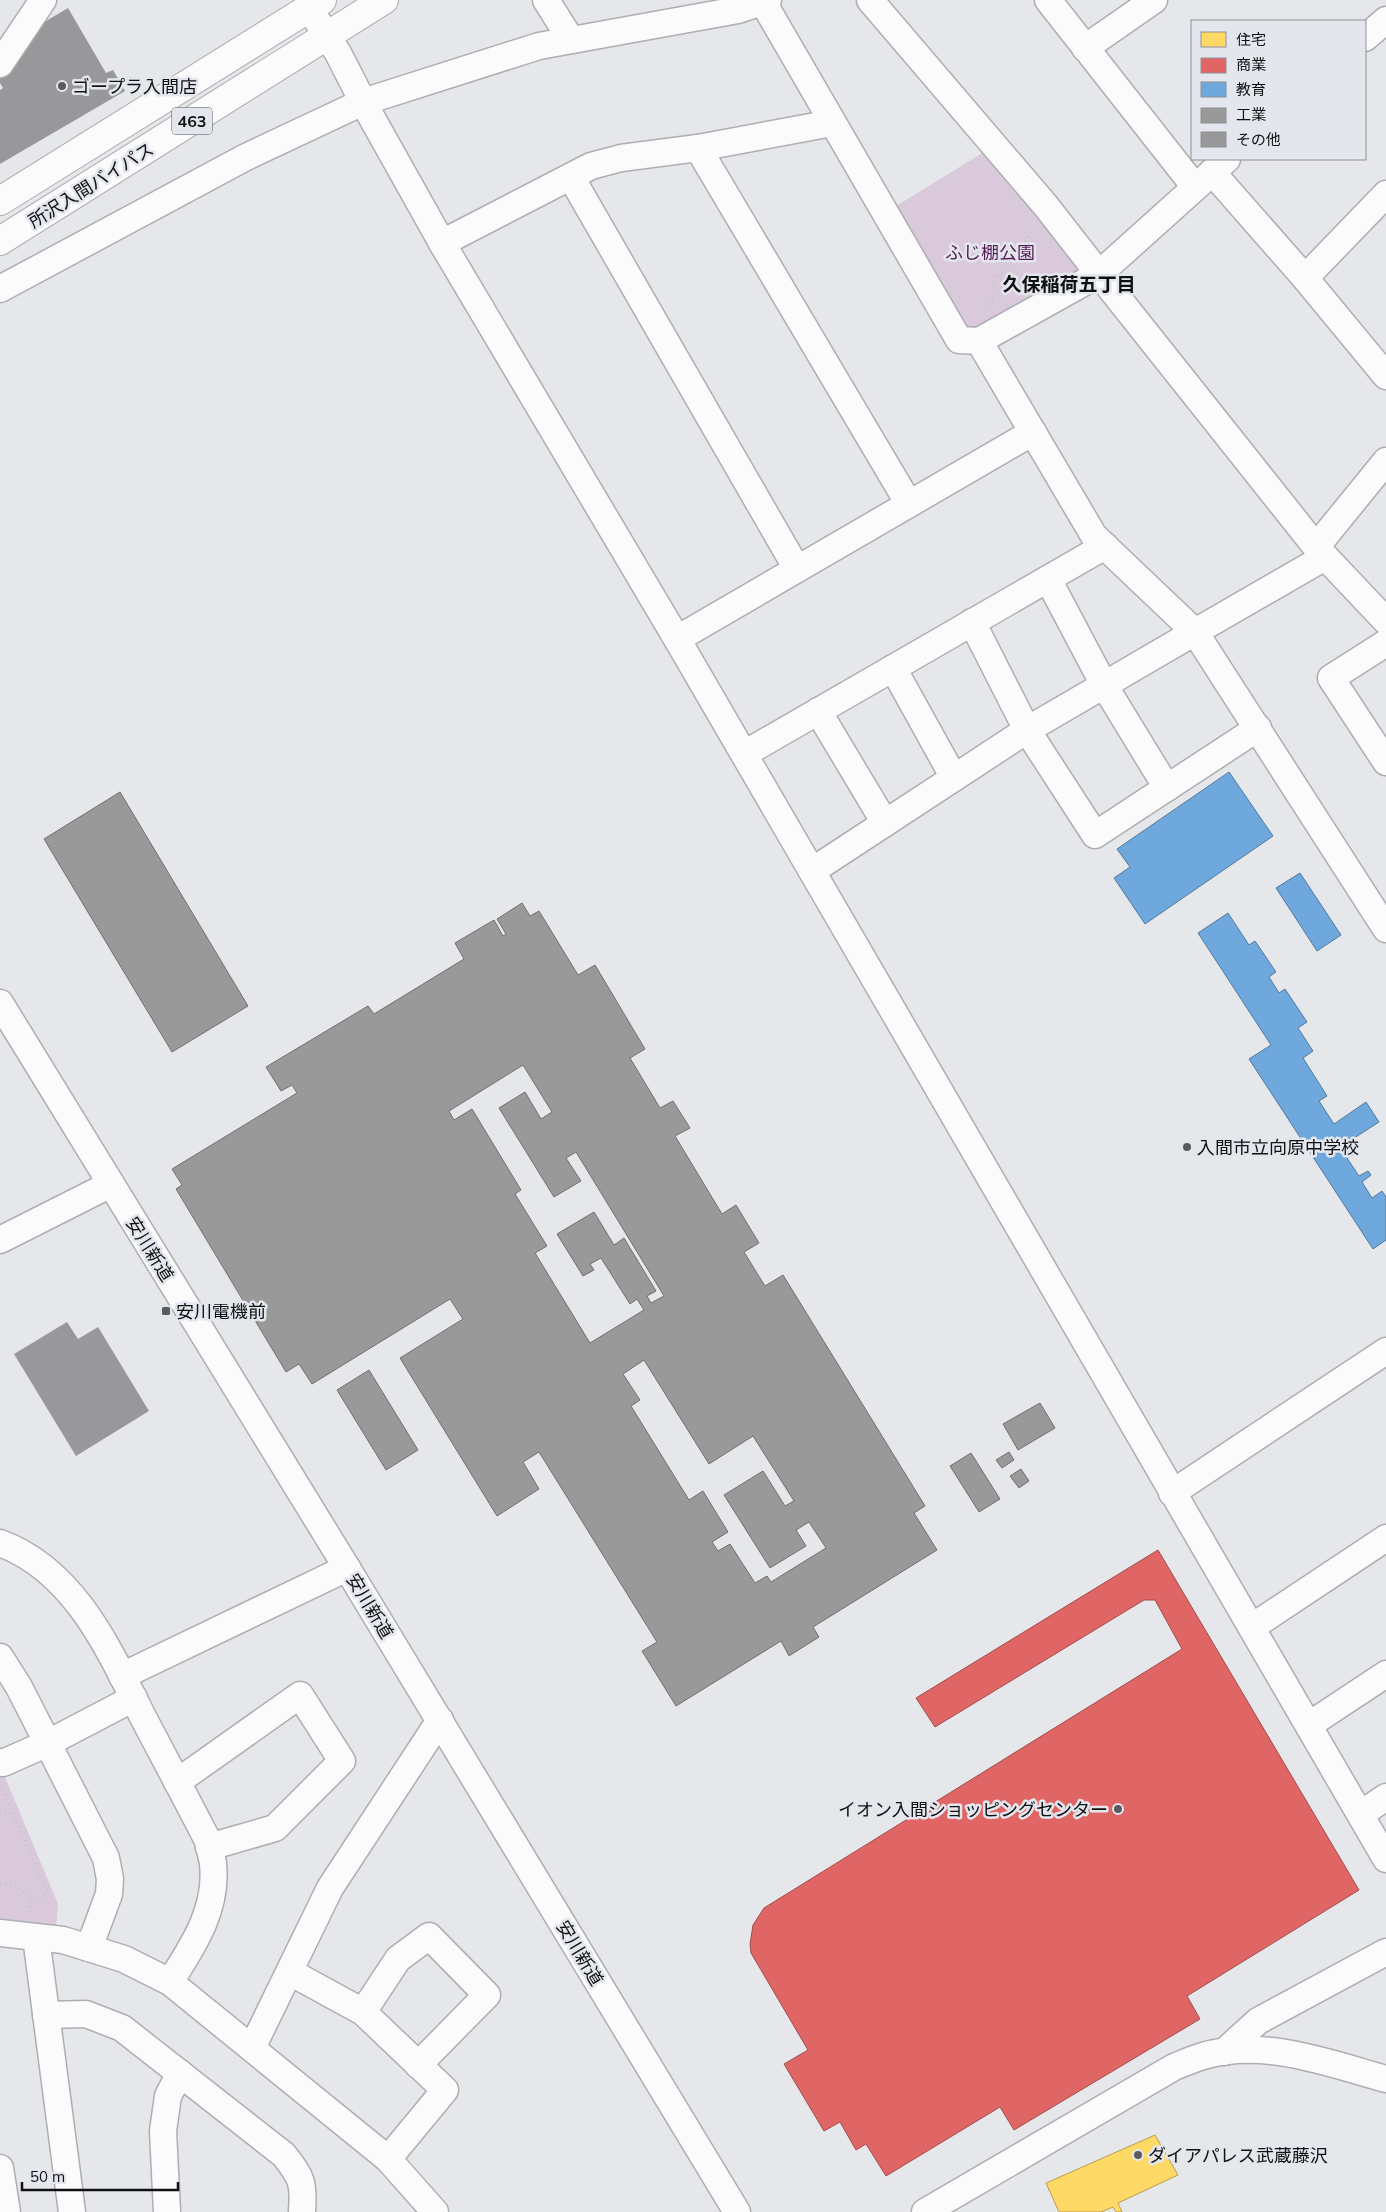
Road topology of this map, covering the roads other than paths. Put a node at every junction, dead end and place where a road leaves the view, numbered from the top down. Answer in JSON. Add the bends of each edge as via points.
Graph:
{"nodes":[{"id":1,"x":43,"y":0,"type":"edge"},
{"id":2,"x":384,"y":0,"type":"edge"},
{"id":3,"x":546,"y":0,"type":"edge"},
{"id":4,"x":870,"y":0,"type":"edge"},
{"id":5,"x":1048,"y":0,"type":"edge"},
{"id":6,"x":1154,"y":0,"type":"edge"},
{"id":7,"x":766,"y":1,"type":"edge"},
{"id":8,"x":316,"y":4,"type":"edge"},
{"id":9,"x":1124,"y":8,"type":"edge"},
{"id":10,"x":1386,"y":20,"type":"edge"},
{"id":11,"x":327,"y":36,"type":"junction"},
{"id":12,"x":1366,"y":37,"type":"edge"},
{"id":13,"x":571,"y":40,"type":"junction"},
{"id":14,"x":1085,"y":48,"type":"junction"},
{"id":15,"x":0,"y":64,"type":"edge"},
{"id":16,"x":363,"y":102,"type":"junction"},
{"id":17,"x":832,"y":123,"type":"junction"},
{"id":18,"x":698,"y":148,"type":"junction"},
{"id":19,"x":1191,"y":153,"type":"edge"},
{"id":20,"x":1198,"y":160,"type":"edge"},
{"id":21,"x":1211,"y":173,"type":"edge"},
{"id":22,"x":571,"y":177,"type":"junction"},
{"id":23,"x":1386,"y":194,"type":"edge"},
{"id":24,"x":0,"y":201,"type":"edge"},
{"id":25,"x":0,"y":241,"type":"edge"},
{"id":26,"x":442,"y":242,"type":"junction"},
{"id":27,"x":1099,"y":274,"type":"junction"},
{"id":28,"x":1305,"y":278,"type":"junction"},
{"id":29,"x":0,"y":289,"type":"edge"},
{"id":30,"x":982,"y":339,"type":"junction"},
{"id":31,"x":1386,"y":376,"type":"edge"},
{"id":32,"x":1033,"y":432,"type":"junction"},
{"id":33,"x":1386,"y":461,"type":"edge"},
{"id":34,"x":910,"y":504,"type":"junction"},
{"id":35,"x":1105,"y":546,"type":"junction"},
{"id":36,"x":1321,"y":552,"type":"junction"},
{"id":37,"x":796,"y":570,"type":"junction"},
{"id":38,"x":1048,"y":579,"type":"junction"},
{"id":39,"x":1386,"y":621,"type":"edge"},
{"id":40,"x":972,"y":622,"type":"junction"},
{"id":41,"x":1195,"y":632,"type":"junction"},
{"id":42,"x":677,"y":639,"type":"junction"},
{"id":43,"x":1386,"y":643,"type":"edge"},
{"id":44,"x":892,"y":668,"type":"junction"},
{"id":45,"x":1104,"y":684,"type":"junction"},
{"id":46,"x":818,"y":711,"type":"junction"},
{"id":47,"x":1258,"y":728,"type":"junction"},
{"id":48,"x":1027,"y":730,"type":"junction"},
{"id":49,"x":744,"y":754,"type":"junction"},
{"id":50,"x":1386,"y":762,"type":"edge"},
{"id":51,"x":954,"y":778,"type":"junction"},
{"id":52,"x":1166,"y":788,"type":"junction"},
{"id":53,"x":885,"y":824,"type":"junction"},
{"id":54,"x":812,"y":871,"type":"junction"},
{"id":55,"x":1386,"y":929,"type":"edge"},
{"id":56,"x":0,"y":1003,"type":"edge"},
{"id":57,"x":110,"y":1184,"type":"junction"},
{"id":58,"x":0,"y":1240,"type":"edge"},
{"id":59,"x":1386,"y":1351,"type":"edge"},
{"id":60,"x":1172,"y":1493,"type":"junction"},
{"id":61,"x":1386,"y":1538,"type":"edge"},
{"id":62,"x":0,"y":1544,"type":"edge"},
{"id":63,"x":347,"y":1568,"type":"junction"},
{"id":64,"x":1252,"y":1627,"type":"junction"},
{"id":65,"x":0,"y":1657,"type":"edge"},
{"id":66,"x":1386,"y":1674,"type":"edge"},
{"id":67,"x":128,"y":1687,"type":"junction"},
{"id":68,"x":440,"y":1720,"type":"junction"},
{"id":69,"x":1309,"y":1725,"type":"junction"},
{"id":70,"x":48,"y":1743,"type":"junction"},
{"id":71,"x":0,"y":1762,"type":"edge"},
{"id":72,"x":177,"y":1782,"type":"junction"},
{"id":73,"x":1386,"y":1797,"type":"edge"},
{"id":74,"x":1361,"y":1814,"type":"junction"},
{"id":75,"x":209,"y":1846,"type":"junction"},
{"id":76,"x":1386,"y":1859,"type":"edge"},
{"id":77,"x":19,"y":1935,"type":"edge"},
{"id":78,"x":89,"y":1948,"type":"junction"},
{"id":79,"x":1386,"y":1952,"type":"edge"},
{"id":80,"x":290,"y":1972,"type":"junction"},
{"id":81,"x":170,"y":1982,"type":"junction"},
{"id":82,"x":363,"y":2012,"type":"junction"},
{"id":83,"x":46,"y":2015,"type":"junction"},
{"id":84,"x":252,"y":2048,"type":"junction"},
{"id":85,"x":1224,"y":2052,"type":"junction"},
{"id":86,"x":418,"y":2064,"type":"junction"},
{"id":87,"x":180,"y":2073,"type":"junction"},
{"id":88,"x":1386,"y":2079,"type":"edge"},
{"id":89,"x":388,"y":2159,"type":"junction"},
{"id":90,"x":0,"y":2168,"type":"edge"},
{"id":91,"x":6,"y":2212,"type":"edge"},
{"id":92,"x":72,"y":2212,"type":"edge"},
{"id":93,"x":167,"y":2212,"type":"edge"},
{"id":94,"x":302,"y":2212,"type":"edge"},
{"id":95,"x":435,"y":2212,"type":"edge"},
{"id":96,"x":737,"y":2212,"type":"edge"},
{"id":97,"x":925,"y":2212,"type":"edge"}],
"edges":[{"from":1,"to":15,"type":"street"},
{"from":2,"to":11,"type":"highway","name":"所沢入間バイパス","number":"463"},
{"from":3,"to":13,"type":"street"},
{"from":4,"to":27,"type":"street","via":[[1046,206]]},
{"from":5,"to":14,"type":"street"},
{"from":6,"to":9,"type":"street"},
{"from":7,"to":13,"type":"street","via":[[738,10]]},
{"from":7,"to":17,"type":"street"},
{"from":8,"to":11,"type":"street"},
{"from":8,"to":24,"type":"highway","name":"所沢入間バイパス","number":"463"},
{"from":9,"to":14,"type":"street"},
{"from":10,"to":12,"type":"street"},
{"from":11,"to":16,"type":"street"},
{"from":11,"to":25,"type":"highway","name":"所沢入間バイパス","number":"463"},
{"from":13,"to":16,"type":"street","via":[[539,46]]},
{"from":14,"to":19,"type":"street"},
{"from":16,"to":26,"type":"street"},
{"from":16,"to":29,"type":"street","via":[[246,157]]},
{"from":17,"to":18,"type":"street"},
{"from":17,"to":30,"type":"street","via":[[959,340]]},
{"from":18,"to":22,"type":"street","via":[[621,158],[591,166]]},
{"from":18,"to":34,"type":"street"},
{"from":20,"to":21,"type":"street"},
{"from":21,"to":27,"type":"street"},
{"from":21,"to":28,"type":"street"},
{"from":22,"to":26,"type":"street"},
{"from":22,"to":37,"type":"street"},
{"from":23,"to":28,"type":"street"},
{"from":26,"to":42,"type":"street"},
{"from":27,"to":30,"type":"street"},
{"from":27,"to":36,"type":"street"},
{"from":28,"to":31,"type":"street"},
{"from":30,"to":32,"type":"street"},
{"from":32,"to":34,"type":"street"},
{"from":32,"to":35,"type":"street","via":[[1094,536]]},
{"from":33,"to":36,"type":"street"},
{"from":34,"to":37,"type":"street"},
{"from":35,"to":38,"type":"street"},
{"from":35,"to":41,"type":"street"},
{"from":36,"to":39,"type":"street"},
{"from":36,"to":41,"type":"street"},
{"from":37,"to":42,"type":"street"},
{"from":38,"to":40,"type":"street"},
{"from":38,"to":45,"type":"street"},
{"from":40,"to":44,"type":"street"},
{"from":40,"to":48,"type":"street"},
{"from":41,"to":45,"type":"street"},
{"from":41,"to":47,"type":"street"},
{"from":42,"to":49,"type":"street"},
{"from":43,"to":50,"type":"street","via":[[1331,678]]},
{"from":44,"to":46,"type":"street"},
{"from":44,"to":51,"type":"street"},
{"from":45,"to":48,"type":"street"},
{"from":45,"to":52,"type":"street"},
{"from":46,"to":49,"type":"street"},
{"from":46,"to":53,"type":"street"},
{"from":47,"to":52,"type":"street"},
{"from":47,"to":55,"type":"street"},
{"from":48,"to":51,"type":"street"},
{"from":48,"to":52,"type":"street","via":[[1095,835]]},
{"from":49,"to":54,"type":"street"},
{"from":51,"to":53,"type":"street"},
{"from":53,"to":54,"type":"street"},
{"from":54,"to":60,"type":"street"},
{"from":56,"to":57,"type":"street","name":"安川新道"},
{"from":57,"to":58,"type":"street"},
{"from":57,"to":63,"type":"street","name":"安川新道"},
{"from":59,"to":60,"type":"street"},
{"from":60,"to":64,"type":"street"},
{"from":61,"to":64,"type":"street"},
{"from":62,"to":67,"type":"street","via":[[11,1548],[60,1583],[92,1620]]},
{"from":63,"to":67,"type":"street"},
{"from":63,"to":68,"type":"street","name":"安川新道"},
{"from":64,"to":69,"type":"street"},
{"from":65,"to":70,"type":"street"},
{"from":66,"to":69,"type":"street"},
{"from":67,"to":70,"type":"street"},
{"from":67,"to":72,"type":"street"},
{"from":68,"to":80,"type":"street","via":[[330,1888]]},
{"from":68,"to":96,"type":"street","name":"安川新道"},
{"from":69,"to":74,"type":"street"},
{"from":70,"to":71,"type":"street"},
{"from":70,"to":78,"type":"street","via":[[108,1865],[109,1894]]},
{"from":72,"to":75,"type":"street"},
{"from":72,"to":75,"type":"street","via":[[300,1695],[342,1761],[275,1828]]},
{"from":73,"to":74,"type":"street"},
{"from":74,"to":76,"type":"street"},
{"from":75,"to":81,"type":"street","via":[[213,1864],[208,1916]]},
{"from":77,"to":78,"type":"street","via":[[63,1940]]},
{"from":77,"to":83,"type":"street"},
{"from":78,"to":81,"type":"street","via":[[124,1959]]},
{"from":79,"to":85,"type":"street","via":[[1258,2021]]},
{"from":80,"to":82,"type":"street"},
{"from":80,"to":84,"type":"street"},
{"from":81,"to":84,"type":"street"},
{"from":82,"to":86,"type":"street"},
{"from":82,"to":86,"type":"street","via":[[398,1959],[429,1936],[487,1995]]},
{"from":83,"to":87,"type":"street","via":[[86,2014],[122,2028]]},
{"from":83,"to":92,"type":"street"},
{"from":84,"to":89,"type":"street"},
{"from":85,"to":88,"type":"street","via":[[1287,2052]]},
{"from":85,"to":97,"type":"street","via":[[1204,2055],[1174,2067]]},
{"from":86,"to":89,"type":"street","via":[[445,2090]]},
{"from":87,"to":93,"type":"street","via":[[168,2096],[162,2131]]},
{"from":87,"to":94,"type":"street","via":[[284,2155],[301,2176]]},
{"from":89,"to":95,"type":"street"},
{"from":90,"to":91,"type":"street"}]}
